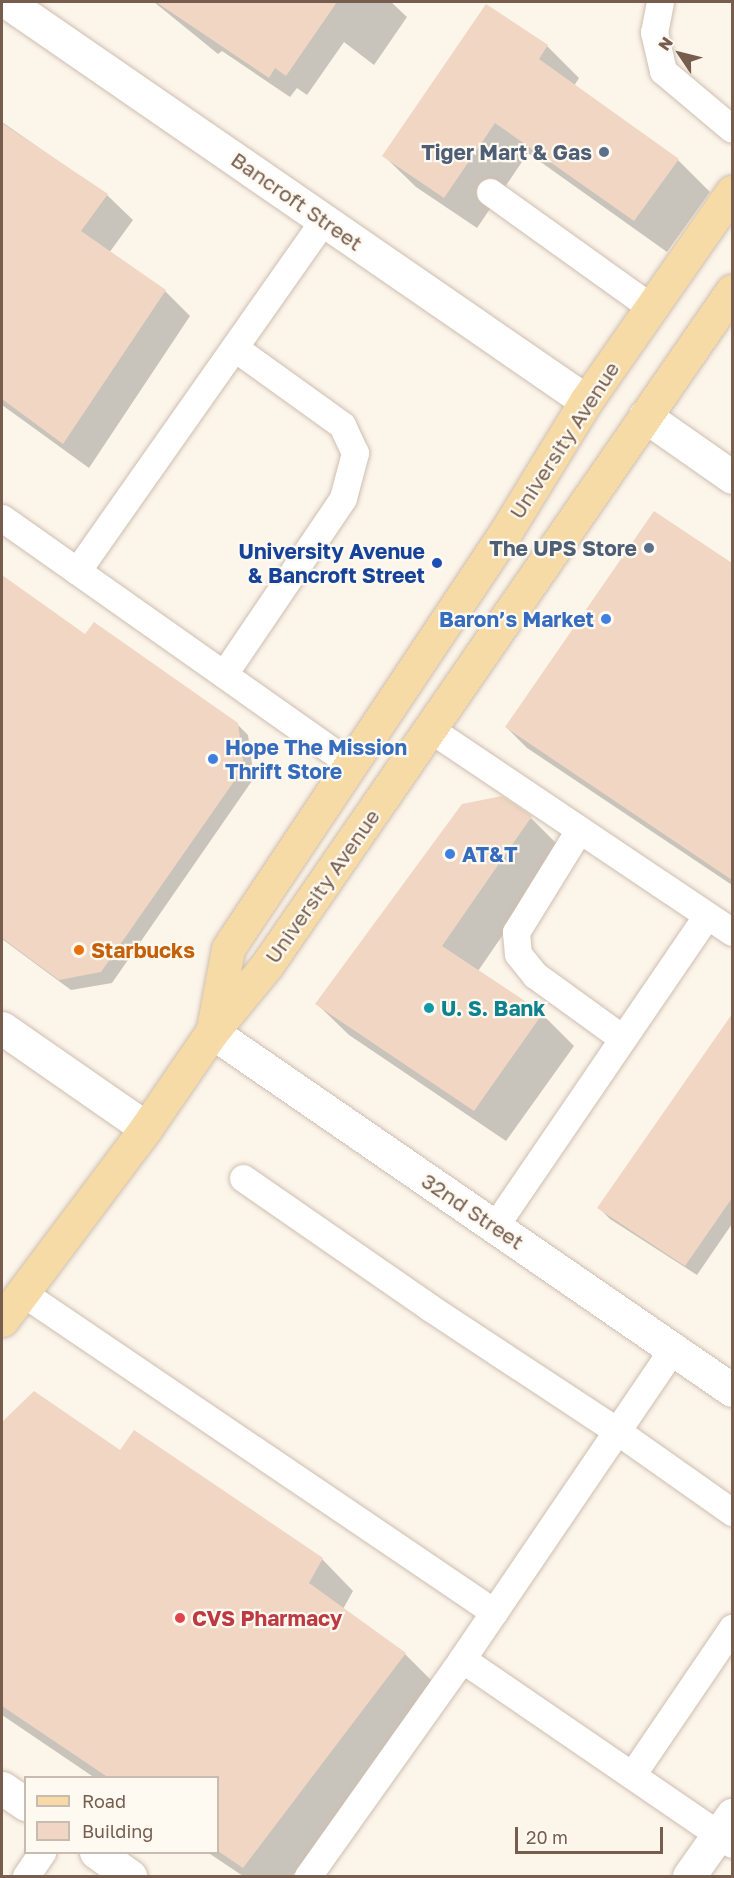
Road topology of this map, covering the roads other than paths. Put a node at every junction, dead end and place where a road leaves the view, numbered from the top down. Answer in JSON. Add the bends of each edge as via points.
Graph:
{"nodes":[{"id":1,"x":8,"y":2,"type":"edge"},
{"id":2,"x":660,"y":2,"type":"edge"},
{"id":3,"x":732,"y":129,"type":"edge"},
{"id":4,"x":490,"y":192,"type":"dead end"},
{"id":5,"x":732,"y":192,"type":"edge"},
{"id":6,"x":324,"y":220,"type":"junction"},
{"id":7,"x":732,"y":293,"type":"edge"},
{"id":8,"x":652,"y":308,"type":"junction"},
{"id":9,"x":235,"y":348,"type":"junction"},
{"id":10,"x":586,"y":401,"type":"junction"},
{"id":11,"x":645,"y":416,"type":"junction"},
{"id":12,"x":732,"y":477,"type":"edge"},
{"id":13,"x":2,"y":518,"type":"edge"},
{"id":14,"x":77,"y":571,"type":"junction"},
{"id":15,"x":224,"y":674,"type":"junction"},
{"id":16,"x":430,"y":729,"type":"junction"},
{"id":17,"x":351,"y":764,"type":"junction"},
{"id":18,"x":579,"y":830,"type":"junction"},
{"id":19,"x":706,"y":915,"type":"junction"},
{"id":20,"x":732,"y":932,"type":"edge"},
{"id":21,"x":2,"y":1028,"type":"edge"},
{"id":22,"x":212,"y":1032,"type":"junction"},
{"id":23,"x":622,"y":1038,"type":"junction"},
{"id":24,"x":146,"y":1128,"type":"junction"},
{"id":25,"x":243,"y":1178,"type":"dead end"},
{"id":26,"x":495,"y":1226,"type":"junction"},
{"id":27,"x":23,"y":1293,"type":"junction"},
{"id":28,"x":2,"y":1320,"type":"edge"},
{"id":29,"x":673,"y":1349,"type":"junction"},
{"id":30,"x":732,"y":1390,"type":"edge"},
{"id":31,"x":617,"y":1431,"type":"junction"},
{"id":32,"x":732,"y":1512,"type":"edge"},
{"id":33,"x":494,"y":1612,"type":"junction"},
{"id":34,"x":732,"y":1628,"type":"edge"},
{"id":35,"x":462,"y":1659,"type":"junction"},
{"id":36,"x":632,"y":1775,"type":"junction"},
{"id":37,"x":2,"y":1788,"type":"edge"},
{"id":38,"x":24,"y":1803,"type":"edge"},
{"id":39,"x":728,"y":1831,"type":"edge"},
{"id":40,"x":41,"y":1854,"type":"edge"},
{"id":41,"x":99,"y":1854,"type":"edge"},
{"id":42,"x":26,"y":1876,"type":"edge"},
{"id":43,"x":130,"y":1876,"type":"edge"},
{"id":44,"x":308,"y":1876,"type":"edge"},
{"id":45,"x":689,"y":1876,"type":"edge"}],
"edges":[{"from":1,"to":6,"type":"street","name":"Bancroft Street"},
{"from":2,"to":3,"type":"lane","via":[[654,32],[663,71]]},
{"from":4,"to":8,"type":"lane"},
{"from":5,"to":8,"type":"main road","name":"University Avenue"},
{"from":6,"to":9,"type":"lane"},
{"from":6,"to":10,"type":"street","name":"Bancroft Street"},
{"from":7,"to":11,"type":"main road","name":"University Avenue"},
{"from":8,"to":10,"type":"main road","name":"University Avenue"},
{"from":9,"to":14,"type":"lane"},
{"from":9,"to":15,"type":"lane","via":[[342,425],[355,453],[343,498]]},
{"from":10,"to":17,"type":"main road","name":"University Avenue","via":[[505,533]]},
{"from":11,"to":12,"type":"street"},
{"from":11,"to":16,"type":"main road","name":"University Avenue"},
{"from":13,"to":14,"type":"lane"},
{"from":14,"to":15,"type":"lane"},
{"from":15,"to":17,"type":"lane"},
{"from":16,"to":18,"type":"lane"},
{"from":16,"to":22,"type":"main road","name":"University Avenue","via":[[267,965]]},
{"from":17,"to":22,"type":"main road","name":"University Avenue","via":[[228,949]]},
{"from":18,"to":19,"type":"lane"},
{"from":18,"to":23,"type":"lane","via":[[516,932],[518,954],[535,975]]},
{"from":19,"to":20,"type":"lane"},
{"from":19,"to":23,"type":"lane"},
{"from":21,"to":24,"type":"street"},
{"from":22,"to":24,"type":"main road","name":"University Avenue"},
{"from":22,"to":26,"type":"street","name":"32nd Street"},
{"from":23,"to":26,"type":"lane"},
{"from":24,"to":27,"type":"main road","name":"University Avenue"},
{"from":25,"to":31,"type":"lane"},
{"from":26,"to":29,"type":"street","name":"32nd Street"},
{"from":27,"to":28,"type":"main road","name":"University Avenue"},
{"from":27,"to":33,"type":"lane"},
{"from":29,"to":30,"type":"street","name":"32nd Street"},
{"from":29,"to":31,"type":"lane"},
{"from":31,"to":32,"type":"lane"},
{"from":31,"to":33,"type":"lane"},
{"from":33,"to":35,"type":"lane"},
{"from":34,"to":36,"type":"lane"},
{"from":35,"to":36,"type":"lane"},
{"from":35,"to":44,"type":"lane"},
{"from":36,"to":39,"type":"lane"},
{"from":37,"to":38,"type":"street"},
{"from":39,"to":45,"type":"street"},
{"from":40,"to":42,"type":"lane"},
{"from":41,"to":43,"type":"street"}]}
